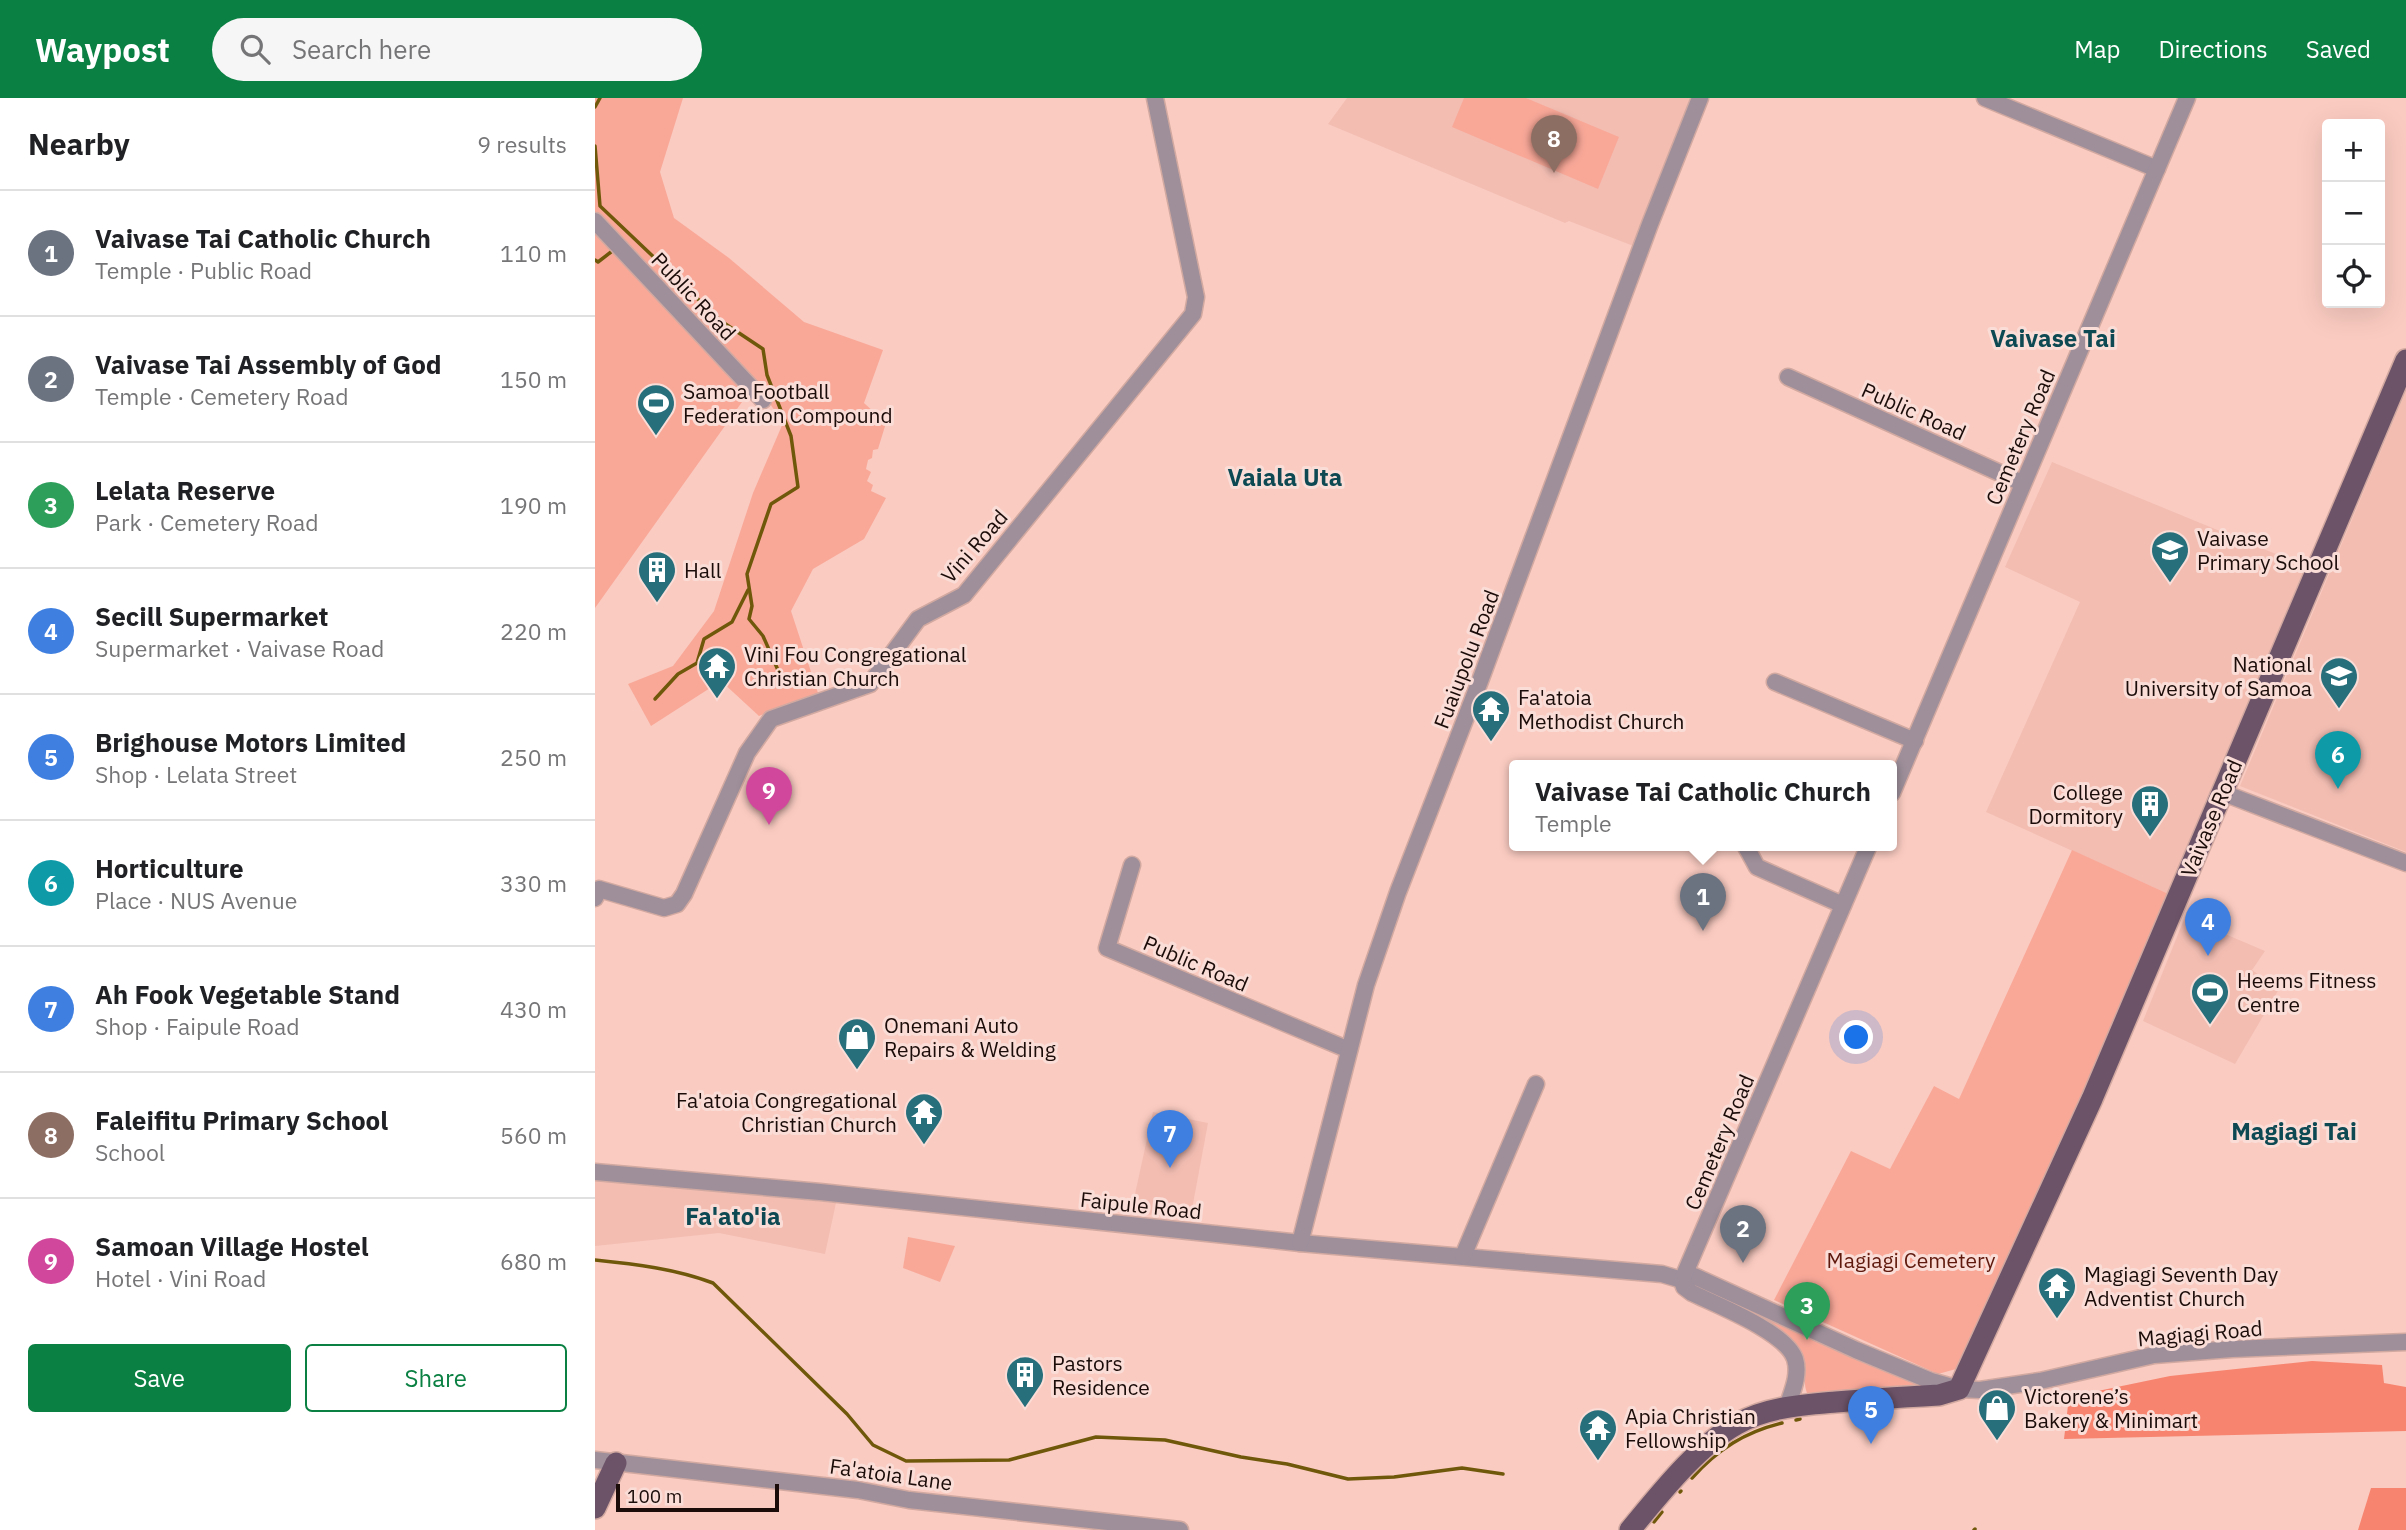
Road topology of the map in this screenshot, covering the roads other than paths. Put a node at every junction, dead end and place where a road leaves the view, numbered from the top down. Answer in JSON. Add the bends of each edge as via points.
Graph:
{"nodes":[{"id":1,"x":1155,"y":98,"type":"edge"},
{"id":2,"x":1700,"y":98,"type":"edge"},
{"id":3,"x":1985,"y":98,"type":"edge"},
{"id":4,"x":2187,"y":98,"type":"edge"},
{"id":5,"x":2157,"y":169,"type":"junction"},
{"id":6,"x":595,"y":221,"type":"edge"},
{"id":7,"x":2406,"y":360,"type":"edge"},
{"id":8,"x":1788,"y":377,"type":"dead end"},
{"id":9,"x":763,"y":400,"type":"dead end"},
{"id":10,"x":2022,"y":483,"type":"junction"},
{"id":11,"x":1775,"y":681,"type":"dead end"},
{"id":12,"x":1915,"y":741,"type":"junction"},
{"id":13,"x":1897,"y":782,"type":"edge"},
{"id":14,"x":2221,"y":792,"type":"junction"},
{"id":15,"x":1748,"y":851,"type":"edge"},
{"id":16,"x":1866,"y":851,"type":"edge"},
{"id":17,"x":2406,"y":863,"type":"edge"},
{"id":18,"x":1132,"y":865,"type":"dead end"},
{"id":19,"x":595,"y":898,"type":"edge"},
{"id":20,"x":1843,"y":905,"type":"junction"},
{"id":21,"x":1349,"y":1051,"type":"junction"},
{"id":22,"x":1536,"y":1084,"type":"dead end"},
{"id":23,"x":595,"y":1172,"type":"edge"},
{"id":24,"x":1300,"y":1243,"type":"junction"},
{"id":25,"x":1463,"y":1256,"type":"junction"},
{"id":26,"x":1682,"y":1280,"type":"junction"},
{"id":27,"x":2406,"y":1342,"type":"edge"},
{"id":28,"x":1959,"y":1390,"type":"junction"},
{"id":29,"x":1787,"y":1407,"type":"junction"},
{"id":30,"x":605,"y":1461,"type":"edge"},
{"id":31,"x":595,"y":1508,"type":"edge"},
{"id":32,"x":1054,"y":1514,"type":"junction"},
{"id":33,"x":1174,"y":1529,"type":"edge"},
{"id":34,"x":1047,"y":1530,"type":"edge"},
{"id":35,"x":1630,"y":1530,"type":"edge"}],
"edges":[{"from":1,"to":19,"type":"street","name":"Vini Road","via":[[1196,297],[1193,314],[964,595],[918,619],[870,684],[771,719],[747,753],[677,904],[664,908],[600,888]]},
{"from":2,"to":21,"type":"street","name":"Fuaiupolu Road","via":[[1398,892]]},
{"from":3,"to":5,"type":"street"},
{"from":4,"to":5,"type":"street","name":"Cemetery Road"},
{"from":5,"to":10,"type":"street","name":"Cemetery Road"},
{"from":6,"to":9,"type":"street","name":"Public Road"},
{"from":7,"to":14,"type":"main road","name":"Vaivase Road"},
{"from":8,"to":10,"type":"street","name":"Public Road"},
{"from":10,"to":12,"type":"street","name":"Cemetery Road"},
{"from":11,"to":12,"type":"street"},
{"from":12,"to":13,"type":"street","name":"Cemetery Road"},
{"from":14,"to":17,"type":"street"},
{"from":14,"to":28,"type":"main road","name":"Vaivase Road","via":[[2092,1099]]},
{"from":15,"to":20,"type":"street","via":[[1757,867]]},
{"from":16,"to":20,"type":"street","name":"Cemetery Road"},
{"from":18,"to":21,"type":"street","name":"Public Road","via":[[1107,948]]},
{"from":20,"to":26,"type":"street","name":"Cemetery Road"},
{"from":21,"to":24,"type":"street","name":"Fuaiupolu Road"},
{"from":22,"to":25,"type":"street"},
{"from":23,"to":24,"type":"street","name":"Faipule Road"},
{"from":24,"to":25,"type":"street","name":"Faipule Road"},
{"from":25,"to":26,"type":"street","name":"Faipule Road"},
{"from":26,"to":28,"type":"street","name":"Faipule Road","via":[[1694,1276],[1856,1350]]},
{"from":26,"to":29,"type":"street","via":[[1692,1293],[1745,1317],[1789,1349],[1796,1373]]},
{"from":27,"to":28,"type":"street","name":"Magiagi Road","via":[[2154,1355],[2040,1381]]},
{"from":28,"to":29,"type":"main road"},
{"from":29,"to":35,"type":"main road","via":[[1736,1424],[1713,1441]]},
{"from":30,"to":31,"type":"main road"},
{"from":30,"to":32,"type":"street","name":"Fa'atoia Lane"},
{"from":32,"to":33,"type":"street","name":"Fa'atoia Lane"},
{"from":32,"to":34,"type":"street"}]}
